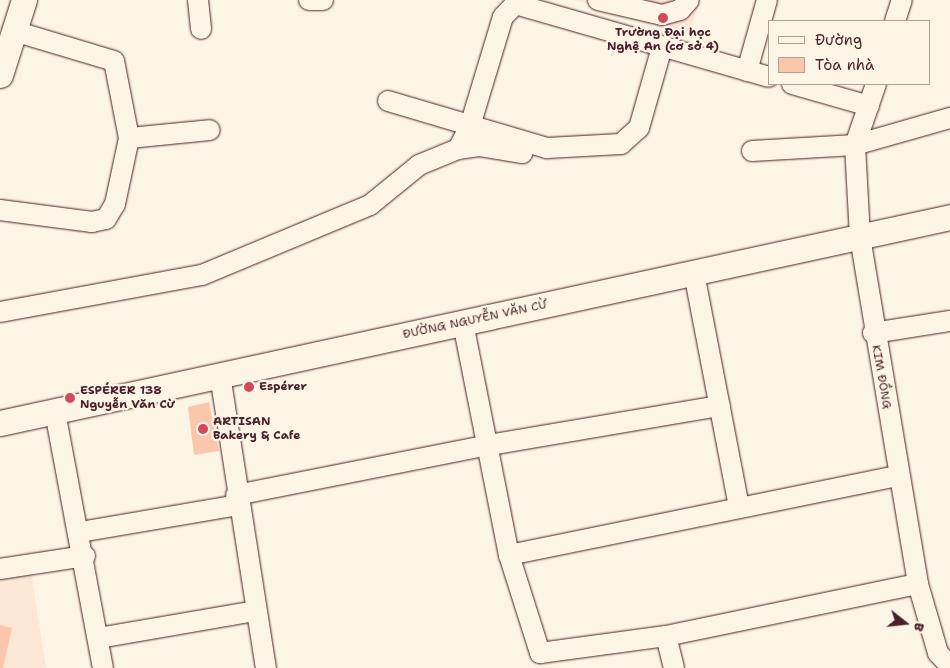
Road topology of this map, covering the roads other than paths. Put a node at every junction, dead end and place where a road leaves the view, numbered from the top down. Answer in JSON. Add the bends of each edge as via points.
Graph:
{"nodes":[{"id":1,"x":24,"y":0,"type":"edge"},
{"id":2,"x":198,"y":0,"type":"edge"},
{"id":3,"x":309,"y":0,"type":"edge"},
{"id":4,"x":323,"y":0,"type":"edge"},
{"id":5,"x":598,"y":0,"type":"edge"},
{"id":6,"x":688,"y":0,"type":"edge"},
{"id":7,"x":767,"y":0,"type":"edge"},
{"id":8,"x":902,"y":0,"type":"edge"},
{"id":9,"x":895,"y":20,"type":"edge"},
{"id":10,"x":201,"y":29,"type":"dead end"},
{"id":11,"x":14,"y":32,"type":"junction"},
{"id":12,"x":662,"y":47,"type":"junction"},
{"id":13,"x":747,"y":71,"type":"junction"},
{"id":14,"x":0,"y":75,"type":"edge"},
{"id":15,"x":768,"y":77,"type":"edge"},
{"id":16,"x":795,"y":85,"type":"edge"},
{"id":17,"x":876,"y":85,"type":"edge"},
{"id":18,"x":388,"y":101,"type":"dead end"},
{"id":19,"x":868,"y":106,"type":"junction"},
{"id":20,"x":950,"y":118,"type":"edge"},
{"id":21,"x":470,"y":126,"type":"junction"},
{"id":22,"x":210,"y":130,"type":"dead end"},
{"id":23,"x":130,"y":138,"type":"junction"},
{"id":24,"x":855,"y":145,"type":"junction"},
{"id":25,"x":458,"y":149,"type":"junction"},
{"id":26,"x":752,"y":151,"type":"dead end"},
{"id":27,"x":522,"y":153,"type":"dead end"},
{"id":28,"x":0,"y":210,"type":"edge"},
{"id":29,"x":950,"y":217,"type":"edge"},
{"id":30,"x":860,"y":237,"type":"junction"},
{"id":31,"x":694,"y":273,"type":"junction"},
{"id":32,"x":0,"y":312,"type":"edge"},
{"id":33,"x":950,"y":321,"type":"edge"},
{"id":34,"x":463,"y":323,"type":"junction"},
{"id":35,"x":873,"y":333,"type":"junction"},
{"id":36,"x":220,"y":376,"type":"junction"},
{"id":37,"x":720,"y":406,"type":"junction"},
{"id":38,"x":55,"y":412,"type":"junction"},
{"id":39,"x":0,"y":423,"type":"edge"},
{"id":40,"x":489,"y":445,"type":"junction"},
{"id":41,"x":899,"y":476,"type":"junction"},
{"id":42,"x":237,"y":500,"type":"junction"},
{"id":43,"x":739,"y":507,"type":"junction"},
{"id":44,"x":80,"y":532,"type":"junction"},
{"id":45,"x":508,"y":555,"type":"junction"},
{"id":46,"x":85,"y":556,"type":"junction"},
{"id":47,"x":0,"y":569,"type":"edge"},
{"id":48,"x":918,"y":584,"type":"junction"},
{"id":49,"x":256,"y":611,"type":"junction"},
{"id":50,"x":666,"y":636,"type":"junction"},
{"id":51,"x":99,"y":638,"type":"junction"},
{"id":52,"x":944,"y":660,"type":"edge"},
{"id":53,"x":551,"y":661,"type":"edge"},
{"id":54,"x":103,"y":668,"type":"edge"},
{"id":55,"x":266,"y":668,"type":"edge"},
{"id":56,"x":674,"y":668,"type":"edge"}],
"edges":[{"from":1,"to":11,"type":"main road"},
{"from":2,"to":10,"type":"street"},
{"from":3,"to":4,"type":"street"},
{"from":5,"to":6,"type":"street","via":[[662,16],[680,10]]},
{"from":7,"to":13,"type":"street"},
{"from":8,"to":9,"type":"street"},
{"from":11,"to":14,"type":"main road"},
{"from":11,"to":23,"type":"street","via":[[114,61]]},
{"from":12,"to":13,"type":"street"},
{"from":12,"to":21,"type":"street","via":[[639,128],[628,142],[547,148]]},
{"from":12,"to":21,"type":"street","via":[[515,4],[503,17]]},
{"from":13,"to":15,"type":"street"},
{"from":16,"to":19,"type":"street"},
{"from":17,"to":19,"type":"street","name":"KIM ĐỒNG"},
{"from":18,"to":21,"type":"street"},
{"from":19,"to":24,"type":"street","name":"KIM ĐỒNG"},
{"from":20,"to":24,"type":"street"},
{"from":21,"to":25,"type":"street"},
{"from":22,"to":23,"type":"street"},
{"from":23,"to":28,"type":"street","via":[[115,204],[106,219],[92,222]]},
{"from":24,"to":26,"type":"street"},
{"from":24,"to":30,"type":"street","name":"KIM ĐỒNG"},
{"from":25,"to":27,"type":"street","via":[[479,146]]},
{"from":25,"to":32,"type":"street","via":[[419,164],[361,210],[202,276]]},
{"from":29,"to":30,"type":"main road","name":"ĐƯỜNG NGUYỄN VĂN CỪ"},
{"from":30,"to":31,"type":"main road","name":"ĐƯỜNG NGUYỄN VĂN CỪ"},
{"from":30,"to":35,"type":"street","name":"KIM ĐỒNG"},
{"from":31,"to":34,"type":"main road","name":"ĐƯỜNG NGUYỄN VĂN CỪ"},
{"from":31,"to":37,"type":"street"},
{"from":33,"to":35,"type":"street"},
{"from":34,"to":36,"type":"main road","name":"ĐƯỜNG NGUYỄN VĂN CỪ"},
{"from":34,"to":40,"type":"street"},
{"from":35,"to":41,"type":"street","name":"KIM ĐỒNG"},
{"from":36,"to":38,"type":"main road","name":"ĐƯỜNG NGUYỄN VĂN CỪ"},
{"from":36,"to":42,"type":"street"},
{"from":37,"to":40,"type":"street"},
{"from":37,"to":43,"type":"street"},
{"from":38,"to":39,"type":"main road","name":"ĐƯỜNG NGUYỄN VĂN CỪ"},
{"from":38,"to":44,"type":"street"},
{"from":40,"to":42,"type":"street"},
{"from":40,"to":45,"type":"street"},
{"from":41,"to":43,"type":"street"},
{"from":41,"to":48,"type":"street","name":"KIM ĐỒNG"},
{"from":42,"to":44,"type":"street"},
{"from":42,"to":49,"type":"street"},
{"from":43,"to":45,"type":"street"},
{"from":44,"to":46,"type":"street"},
{"from":45,"to":53,"type":"street","via":[[535,649]]},
{"from":46,"to":47,"type":"street"},
{"from":46,"to":51,"type":"street"},
{"from":48,"to":50,"type":"street"},
{"from":48,"to":52,"type":"street","name":"KIM ĐỒNG"},
{"from":49,"to":51,"type":"street"},
{"from":49,"to":55,"type":"street"},
{"from":50,"to":53,"type":"street"},
{"from":50,"to":56,"type":"street"},
{"from":51,"to":54,"type":"street"}]}
